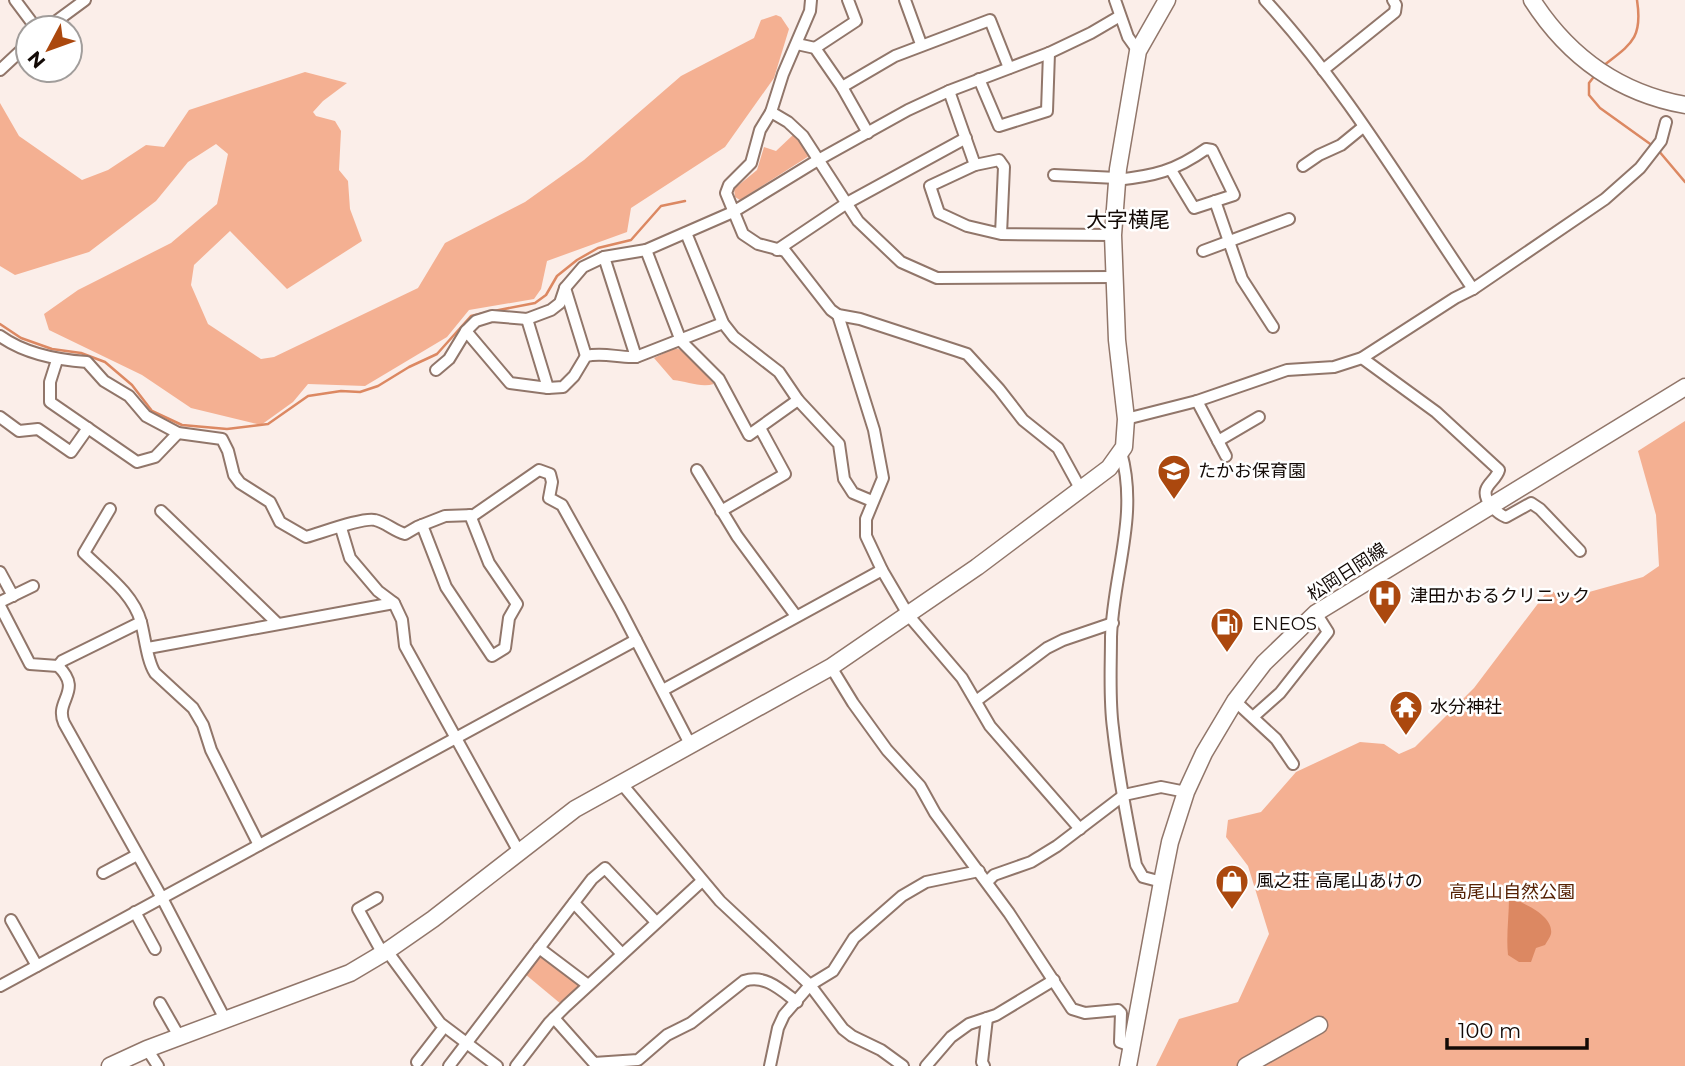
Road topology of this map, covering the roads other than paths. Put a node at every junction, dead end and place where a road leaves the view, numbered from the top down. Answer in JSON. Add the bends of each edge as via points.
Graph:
{"nodes":[{"id":1,"x":85,"y":0,"type":"edge"},
{"id":2,"x":811,"y":0,"type":"edge"},
{"id":3,"x":848,"y":0,"type":"edge"},
{"id":4,"x":905,"y":0,"type":"edge"},
{"id":5,"x":1115,"y":0,"type":"edge"},
{"id":6,"x":1167,"y":0,"type":"edge"},
{"id":7,"x":1265,"y":0,"type":"edge"},
{"id":8,"x":1393,"y":0,"type":"edge"},
{"id":9,"x":1532,"y":0,"type":"edge"},
{"id":10,"x":66,"y":14,"type":"edge"},
{"id":11,"x":1120,"y":16,"type":"junction"},
{"id":12,"x":797,"y":44,"type":"junction"},
{"id":13,"x":921,"y":44,"type":"junction"},
{"id":14,"x":815,"y":48,"type":"junction"},
{"id":15,"x":1138,"y":51,"type":"junction"},
{"id":16,"x":1049,"y":53,"type":"junction"},
{"id":17,"x":14,"y":57,"type":"edge"},
{"id":18,"x":1009,"y":68,"type":"junction"},
{"id":19,"x":0,"y":70,"type":"edge"},
{"id":20,"x":1324,"y":70,"type":"junction"},
{"id":21,"x":979,"y":79,"type":"junction"},
{"id":22,"x":842,"y":87,"type":"junction"},
{"id":23,"x":949,"y":91,"type":"junction"},
{"id":24,"x":1685,"y":105,"type":"edge"},
{"id":25,"x":771,"y":112,"type":"junction"},
{"id":26,"x":1667,"y":122,"type":"dead end"},
{"id":27,"x":1363,"y":127,"type":"junction"},
{"id":28,"x":868,"y":132,"type":"junction"},
{"id":29,"x":966,"y":138,"type":"junction"},
{"id":30,"x":818,"y":160,"type":"junction"},
{"id":31,"x":975,"y":165,"type":"junction"},
{"id":32,"x":1303,"y":166,"type":"dead end"},
{"id":33,"x":1171,"y":170,"type":"junction"},
{"id":34,"x":1054,"y":175,"type":"dead end"},
{"id":35,"x":1117,"y":179,"type":"junction"},
{"id":36,"x":1215,"y":201,"type":"junction"},
{"id":37,"x":847,"y":203,"type":"junction"},
{"id":38,"x":733,"y":212,"type":"junction"},
{"id":39,"x":1289,"y":219,"type":"dead end"},
{"id":40,"x":686,"y":233,"type":"junction"},
{"id":41,"x":1001,"y":234,"type":"junction"},
{"id":42,"x":1113,"y":235,"type":"junction"},
{"id":43,"x":1230,"y":241,"type":"junction"},
{"id":44,"x":646,"y":250,"type":"junction"},
{"id":45,"x":777,"y":250,"type":"junction"},
{"id":46,"x":1203,"y":251,"type":"dead end"},
{"id":47,"x":604,"y":257,"type":"junction"},
{"id":48,"x":1115,"y":278,"type":"junction"},
{"id":49,"x":565,"y":288,"type":"junction"},
{"id":50,"x":1473,"y":289,"type":"junction"},
{"id":51,"x":838,"y":315,"type":"junction"},
{"id":52,"x":527,"y":319,"type":"junction"},
{"id":53,"x":723,"y":323,"type":"junction"},
{"id":54,"x":1273,"y":327,"type":"dead end"},
{"id":55,"x":466,"y":331,"type":"junction"},
{"id":56,"x":0,"y":336,"type":"edge"},
{"id":57,"x":681,"y":341,"type":"junction"},
{"id":58,"x":586,"y":356,"type":"junction"},
{"id":59,"x":636,"y":357,"type":"junction"},
{"id":60,"x":1362,"y":358,"type":"junction"},
{"id":61,"x":57,"y":360,"type":"junction"},
{"id":62,"x":436,"y":370,"type":"dead end"},
{"id":63,"x":1685,"y":387,"type":"edge"},
{"id":64,"x":548,"y":388,"type":"junction"},
{"id":65,"x":798,"y":400,"type":"junction"},
{"id":66,"x":1198,"y":401,"type":"junction"},
{"id":67,"x":0,"y":417,"type":"edge"},
{"id":68,"x":1259,"y":417,"type":"dead end"},
{"id":69,"x":1126,"y":419,"type":"junction"},
{"id":70,"x":88,"y":428,"type":"junction"},
{"id":71,"x":760,"y":428,"type":"junction"},
{"id":72,"x":178,"y":433,"type":"junction"},
{"id":73,"x":1218,"y":441,"type":"junction"},
{"id":74,"x":1121,"y":452,"type":"junction"},
{"id":75,"x":1226,"y":456,"type":"dead end"},
{"id":76,"x":697,"y":470,"type":"dead end"},
{"id":77,"x":1081,"y":490,"type":"junction"},
{"id":78,"x":872,"y":501,"type":"junction"},
{"id":79,"x":1491,"y":504,"type":"junction"},
{"id":80,"x":110,"y":509,"type":"dead end"},
{"id":81,"x":161,"y":511,"type":"dead end"},
{"id":82,"x":721,"y":511,"type":"junction"},
{"id":83,"x":470,"y":515,"type":"junction"},
{"id":84,"x":422,"y":524,"type":"junction"},
{"id":85,"x":341,"y":528,"type":"junction"},
{"id":86,"x":1580,"y":551,"type":"dead end"},
{"id":87,"x":882,"y":570,"type":"junction"},
{"id":88,"x":0,"y":572,"type":"edge"},
{"id":89,"x":33,"y":586,"type":"dead end"},
{"id":90,"x":12,"y":596,"type":"junction"},
{"id":91,"x":394,"y":603,"type":"junction"},
{"id":92,"x":0,"y":604,"type":"edge"},
{"id":93,"x":1316,"y":613,"type":"junction"},
{"id":94,"x":796,"y":616,"type":"junction"},
{"id":95,"x":909,"y":616,"type":"junction"},
{"id":96,"x":141,"y":622,"type":"junction"},
{"id":97,"x":277,"y":623,"type":"junction"},
{"id":98,"x":1113,"y":623,"type":"junction"},
{"id":99,"x":636,"y":640,"type":"junction"},
{"id":100,"x":148,"y":648,"type":"junction"},
{"id":101,"x":58,"y":666,"type":"junction"},
{"id":102,"x":831,"y":667,"type":"junction"},
{"id":103,"x":663,"y":690,"type":"junction"},
{"id":104,"x":976,"y":701,"type":"junction"},
{"id":105,"x":1236,"y":701,"type":"junction"},
{"id":106,"x":1253,"y":716,"type":"junction"},
{"id":107,"x":456,"y":736,"type":"junction"},
{"id":108,"x":690,"y":744,"type":"junction"},
{"id":109,"x":1293,"y":764,"type":"dead end"},
{"id":110,"x":621,"y":783,"type":"junction"},
{"id":111,"x":1186,"y":792,"type":"junction"},
{"id":112,"x":1124,"y":795,"type":"junction"},
{"id":113,"x":1080,"y":829,"type":"junction"},
{"id":114,"x":259,"y":845,"type":"junction"},
{"id":115,"x":519,"y":852,"type":"junction"},
{"id":116,"x":137,"y":855,"type":"junction"},
{"id":117,"x":979,"y":871,"type":"junction"},
{"id":118,"x":103,"y":873,"type":"dead end"},
{"id":119,"x":702,"y":881,"type":"junction"},
{"id":120,"x":987,"y":882,"type":"junction"},
{"id":121,"x":1162,"y":882,"type":"junction"},
{"id":122,"x":162,"y":898,"type":"junction"},
{"id":123,"x":377,"y":898,"type":"dead end"},
{"id":124,"x":574,"y":903,"type":"junction"},
{"id":125,"x":135,"y":912,"type":"junction"},
{"id":126,"x":11,"y":920,"type":"dead end"},
{"id":127,"x":656,"y":922,"type":"junction"},
{"id":128,"x":539,"y":948,"type":"junction"},
{"id":129,"x":155,"y":949,"type":"dead end"},
{"id":130,"x":385,"y":953,"type":"junction"},
{"id":131,"x":622,"y":954,"type":"junction"},
{"id":132,"x":37,"y":966,"type":"junction"},
{"id":133,"x":1054,"y":980,"type":"junction"},
{"id":134,"x":588,"y":985,"type":"junction"},
{"id":135,"x":810,"y":985,"type":"junction"},
{"id":136,"x":0,"y":986,"type":"edge"},
{"id":137,"x":797,"y":1002,"type":"junction"},
{"id":138,"x":160,"y":1003,"type":"dead end"},
{"id":139,"x":554,"y":1018,"type":"junction"},
{"id":140,"x":987,"y":1018,"type":"junction"},
{"id":141,"x":226,"y":1021,"type":"junction"},
{"id":142,"x":1319,"y":1025,"type":"dead end"},
{"id":143,"x":441,"y":1031,"type":"dead end"},
{"id":144,"x":180,"y":1038,"type":"junction"},
{"id":145,"x":466,"y":1043,"type":"junction"},
{"id":146,"x":1131,"y":1046,"type":"junction"},
{"id":147,"x":147,"y":1049,"type":"junction"},
{"id":148,"x":417,"y":1062,"type":"dead end"},
{"id":149,"x":592,"y":1065,"type":"edge"},
{"id":150,"x":110,"y":1066,"type":"edge"},
{"id":151,"x":158,"y":1066,"type":"edge"},
{"id":152,"x":449,"y":1066,"type":"edge"},
{"id":153,"x":497,"y":1066,"type":"edge"},
{"id":154,"x":516,"y":1066,"type":"edge"},
{"id":155,"x":770,"y":1066,"type":"edge"},
{"id":156,"x":903,"y":1066,"type":"edge"},
{"id":157,"x":926,"y":1066,"type":"edge"},
{"id":158,"x":984,"y":1066,"type":"edge"},
{"id":159,"x":1128,"y":1066,"type":"edge"},
{"id":160,"x":1246,"y":1066,"type":"edge"}],
"edges":[{"from":1,"to":10,"type":"street"},
{"from":2,"to":12,"type":"street"},
{"from":3,"to":14,"type":"street","via":[[856,21]]},
{"from":4,"to":13,"type":"street"},
{"from":5,"to":11,"type":"street"},
{"from":6,"to":15,"type":"street"},
{"from":7,"to":20,"type":"street"},
{"from":8,"to":20,"type":"street","via":[[1395,12]]},
{"from":9,"to":24,"type":"street","via":[[1555,33],[1590,65],[1619,84]]},
{"from":11,"to":15,"type":"street"},
{"from":11,"to":16,"type":"street"},
{"from":12,"to":14,"type":"street"},
{"from":12,"to":25,"type":"street"},
{"from":13,"to":18,"type":"street","via":[[989,20]]},
{"from":13,"to":22,"type":"street"},
{"from":14,"to":22,"type":"street"},
{"from":15,"to":35,"type":"street"},
{"from":16,"to":18,"type":"street"},
{"from":16,"to":21,"type":"street","via":[[1047,111],[999,126]]},
{"from":17,"to":19,"type":"street"},
{"from":18,"to":21,"type":"street"},
{"from":20,"to":27,"type":"street"},
{"from":21,"to":23,"type":"street"},
{"from":22,"to":28,"type":"street"},
{"from":23,"to":28,"type":"street"},
{"from":23,"to":29,"type":"street"},
{"from":25,"to":30,"type":"street","via":[[803,136]]},
{"from":25,"to":38,"type":"street","via":[[760,130],[751,163],[729,185],[726,193]]},
{"from":26,"to":50,"type":"street","via":[[1661,141],[1640,168]]},
{"from":27,"to":32,"type":"street"},
{"from":27,"to":50,"type":"street"},
{"from":28,"to":30,"type":"street"},
{"from":29,"to":31,"type":"street"},
{"from":29,"to":37,"type":"street"},
{"from":30,"to":37,"type":"street"},
{"from":30,"to":38,"type":"street"},
{"from":31,"to":41,"type":"street","via":[[999,160],[1004,167]]},
{"from":31,"to":41,"type":"street","via":[[930,186],[939,212],[967,226]]},
{"from":33,"to":35,"type":"street"},
{"from":33,"to":36,"type":"street","via":[[1194,208]]},
{"from":33,"to":36,"type":"street","via":[[1206,149],[1212,150],[1234,195]]},
{"from":34,"to":35,"type":"street"},
{"from":35,"to":42,"type":"street"},
{"from":36,"to":43,"type":"street"},
{"from":37,"to":45,"type":"street"},
{"from":37,"to":48,"type":"street","via":[[858,221],[901,262],[937,278]]},
{"from":38,"to":40,"type":"street"},
{"from":38,"to":45,"type":"street","via":[[743,234]]},
{"from":39,"to":43,"type":"street"},
{"from":40,"to":44,"type":"street"},
{"from":40,"to":53,"type":"street"},
{"from":41,"to":42,"type":"street"},
{"from":42,"to":48,"type":"street"},
{"from":43,"to":46,"type":"street"},
{"from":43,"to":54,"type":"street","via":[[1242,279]]},
{"from":44,"to":47,"type":"street"},
{"from":44,"to":57,"type":"street"},
{"from":45,"to":51,"type":"street","via":[[785,251]]},
{"from":47,"to":49,"type":"street","via":[[583,267]]},
{"from":47,"to":59,"type":"street"},
{"from":48,"to":69,"type":"street","via":[[1116,340]]},
{"from":49,"to":52,"type":"street","via":[[561,303]]},
{"from":49,"to":58,"type":"street"},
{"from":50,"to":60,"type":"street"},
{"from":51,"to":77,"type":"street","via":[[967,354],[1023,420],[1058,449]]},
{"from":51,"to":78,"type":"street","via":[[874,430],[883,478]]},
{"from":52,"to":55,"type":"street","via":[[492,316]]},
{"from":52,"to":64,"type":"street"},
{"from":53,"to":57,"type":"street"},
{"from":53,"to":65,"type":"street","via":[[779,372]]},
{"from":55,"to":62,"type":"street","via":[[449,359]]},
{"from":55,"to":64,"type":"street","via":[[510,383]]},
{"from":56,"to":61,"type":"street"},
{"from":57,"to":59,"type":"street"},
{"from":57,"to":71,"type":"street","via":[[719,379],[749,435]]},
{"from":58,"to":59,"type":"street","via":[[601,352]]},
{"from":58,"to":64,"type":"street","via":[[563,387]]},
{"from":60,"to":66,"type":"street","via":[[1334,367],[1287,370]]},
{"from":60,"to":79,"type":"street","via":[[1436,412],[1499,470],[1486,489]]},
{"from":61,"to":70,"type":"street","via":[[50,402]]},
{"from":61,"to":72,"type":"street","via":[[88,362],[146,416]]},
{"from":63,"to":79,"type":"street","name":"松岡日岡線"},
{"from":65,"to":71,"type":"street"},
{"from":65,"to":78,"type":"street","via":[[839,444],[844,479],[853,493]]},
{"from":66,"to":69,"type":"street"},
{"from":66,"to":73,"type":"street"},
{"from":67,"to":70,"type":"street","via":[[19,431],[38,429],[71,452]]},
{"from":68,"to":73,"type":"street"},
{"from":69,"to":74,"type":"street"},
{"from":70,"to":72,"type":"street","via":[[138,462],[155,457]]},
{"from":71,"to":82,"type":"street","via":[[785,474]]},
{"from":72,"to":85,"type":"street","via":[[222,439],[234,475],[270,502],[280,522],[293,531],[306,537]]},
{"from":73,"to":75,"type":"street"},
{"from":74,"to":77,"type":"street"},
{"from":74,"to":98,"type":"street","via":[[1128,476],[1128,502]]},
{"from":76,"to":82,"type":"street"},
{"from":77,"to":95,"type":"street"},
{"from":78,"to":87,"type":"street","via":[[866,536]]},
{"from":79,"to":86,"type":"street","via":[[1497,514],[1506,517],[1531,503]]},
{"from":79,"to":93,"type":"street","name":"松岡日岡線"},
{"from":80,"to":96,"type":"street","via":[[83,553],[131,599]]},
{"from":81,"to":97,"type":"street"},
{"from":82,"to":94,"type":"street"},
{"from":83,"to":84,"type":"street","via":[[445,516]]},
{"from":83,"to":84,"type":"street","via":[[489,563],[517,604],[509,618],[505,648],[492,656],[446,587]]},
{"from":83,"to":99,"type":"street","via":[[539,470],[550,474],[549,498],[562,505]]},
{"from":84,"to":85,"type":"street","via":[[405,534],[374,519]]},
{"from":85,"to":91,"type":"street","via":[[350,558]]},
{"from":87,"to":94,"type":"street"},
{"from":87,"to":95,"type":"street"},
{"from":88,"to":90,"type":"street"},
{"from":89,"to":90,"type":"street"},
{"from":90,"to":92,"type":"street"},
{"from":91,"to":97,"type":"street"},
{"from":91,"to":107,"type":"street","via":[[402,620],[405,646]]},
{"from":92,"to":101,"type":"street","via":[[30,664]]},
{"from":93,"to":105,"type":"street","name":"松岡日岡線","via":[[1264,663]]},
{"from":93,"to":106,"type":"street","via":[[1328,632],[1280,693]]},
{"from":94,"to":103,"type":"street"},
{"from":95,"to":102,"type":"street"},
{"from":95,"to":104,"type":"street","via":[[943,652]]},
{"from":96,"to":100,"type":"street"},
{"from":96,"to":101,"type":"street"},
{"from":97,"to":100,"type":"street"},
{"from":98,"to":104,"type":"street","via":[[1047,648]]},
{"from":98,"to":112,"type":"street","via":[[1112,720]]},
{"from":99,"to":103,"type":"street"},
{"from":99,"to":107,"type":"street"},
{"from":100,"to":114,"type":"street","via":[[150,666],[193,708],[203,725]]},
{"from":101,"to":116,"type":"street","via":[[70,686],[61,716]]},
{"from":102,"to":108,"type":"street"},
{"from":102,"to":117,"type":"street","via":[[880,741],[920,786]]},
{"from":103,"to":108,"type":"street"},
{"from":104,"to":113,"type":"street","via":[[1011,752]]},
{"from":105,"to":106,"type":"street"},
{"from":105,"to":111,"type":"street","name":"松岡日岡線"},
{"from":106,"to":109,"type":"street"},
{"from":107,"to":114,"type":"street"},
{"from":107,"to":115,"type":"street"},
{"from":108,"to":110,"type":"street"},
{"from":110,"to":115,"type":"street","via":[[575,809]]},
{"from":110,"to":119,"type":"street"},
{"from":111,"to":112,"type":"street","via":[[1161,787]]},
{"from":111,"to":121,"type":"street","name":"松岡日岡線"},
{"from":112,"to":113,"type":"street"},
{"from":112,"to":121,"type":"street","via":[[1137,869],[1143,877]]},
{"from":113,"to":120,"type":"street","via":[[1031,862]]},
{"from":114,"to":122,"type":"street"},
{"from":115,"to":130,"type":"street"},
{"from":116,"to":118,"type":"street"},
{"from":116,"to":122,"type":"street"},
{"from":117,"to":120,"type":"street"},
{"from":117,"to":135,"type":"street","via":[[926,882],[902,896],[854,938],[833,971]]},
{"from":119,"to":127,"type":"street"},
{"from":119,"to":135,"type":"street"},
{"from":120,"to":133,"type":"street"},
{"from":121,"to":146,"type":"street","name":"松岡日岡線"},
{"from":122,"to":125,"type":"street"},
{"from":122,"to":141,"type":"street"},
{"from":123,"to":130,"type":"street","via":[[358,909]]},
{"from":124,"to":127,"type":"street","via":[[605,868]]},
{"from":124,"to":128,"type":"street"},
{"from":124,"to":131,"type":"street"},
{"from":125,"to":129,"type":"street"},
{"from":125,"to":132,"type":"street"},
{"from":126,"to":132,"type":"street"},
{"from":127,"to":131,"type":"street"},
{"from":128,"to":134,"type":"street"},
{"from":128,"to":145,"type":"street"},
{"from":130,"to":141,"type":"street","via":[[350,973]]},
{"from":130,"to":145,"type":"street","via":[[439,1023]]},
{"from":131,"to":134,"type":"street"},
{"from":132,"to":136,"type":"street"},
{"from":133,"to":140,"type":"street"},
{"from":133,"to":146,"type":"street","via":[[1072,1009],[1085,1013],[1118,1010],[1120,1042]]},
{"from":134,"to":139,"type":"street"},
{"from":135,"to":137,"type":"street"},
{"from":135,"to":156,"type":"street","via":[[843,1029]]},
{"from":137,"to":149,"type":"street","via":[[754,977],[731,989],[638,1060]]},
{"from":137,"to":155,"type":"street","via":[[781,1021]]},
{"from":138,"to":144,"type":"street"},
{"from":139,"to":149,"type":"street"},
{"from":139,"to":154,"type":"street"},
{"from":140,"to":157,"type":"street","via":[[951,1037]]},
{"from":140,"to":158,"type":"street"},
{"from":141,"to":144,"type":"street"},
{"from":142,"to":160,"type":"street"},
{"from":143,"to":148,"type":"street"},
{"from":144,"to":147,"type":"street"},
{"from":145,"to":152,"type":"street"},
{"from":145,"to":153,"type":"street"},
{"from":146,"to":159,"type":"street","name":"松岡日岡線"},
{"from":147,"to":150,"type":"street"},
{"from":147,"to":151,"type":"street"}]}
